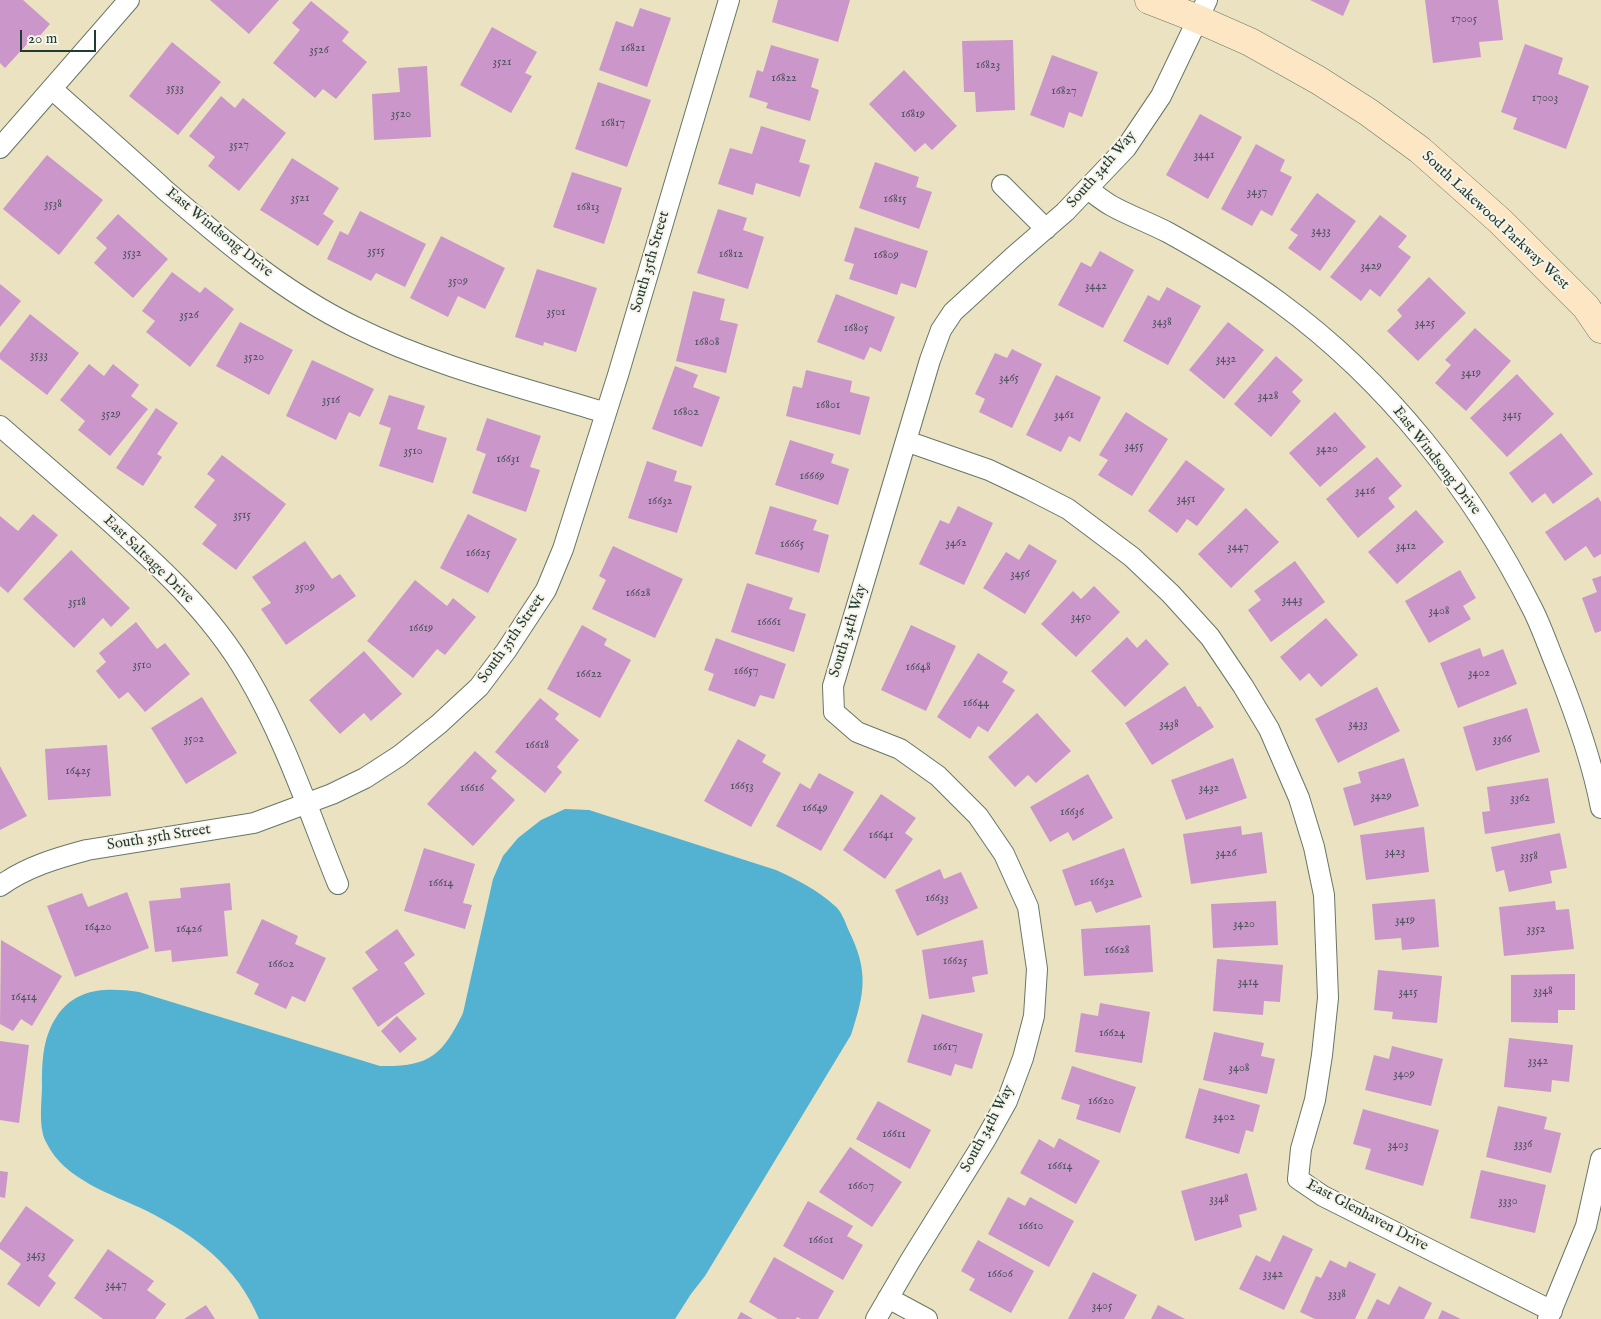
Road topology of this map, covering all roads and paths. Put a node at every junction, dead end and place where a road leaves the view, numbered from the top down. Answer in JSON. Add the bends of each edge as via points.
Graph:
{"nodes":[{"id":1,"x":129,"y":0,"type":"edge"},
{"id":2,"x":729,"y":0,"type":"edge"},
{"id":3,"x":1149,"y":0,"type":"edge"},
{"id":4,"x":1203,"y":9,"type":"edge"},
{"id":5,"x":52,"y":89,"type":"junction"},
{"id":6,"x":0,"y":148,"type":"edge"},
{"id":7,"x":1002,"y":185,"type":"dead end"},
{"id":8,"x":1088,"y":189,"type":"junction"},
{"id":9,"x":1046,"y":229,"type":"junction"},
{"id":10,"x":1601,"y":329,"type":"edge"},
{"id":11,"x":606,"y":413,"type":"junction"},
{"id":12,"x":0,"y":426,"type":"edge"},
{"id":13,"x":906,"y":441,"type":"junction"},
{"id":14,"x":306,"y":805,"type":"junction"},
{"id":15,"x":1601,"y":808,"type":"edge"},
{"id":16,"x":338,"y":884,"type":"dead end"},
{"id":17,"x":0,"y":886,"type":"edge"},
{"id":18,"x":1601,"y":1159,"type":"edge"},
{"id":19,"x":888,"y":1298,"type":"junction"},
{"id":20,"x":1550,"y":1315,"type":"edge"},
{"id":21,"x":876,"y":1319,"type":"edge"},
{"id":22,"x":928,"y":1319,"type":"edge"}],
"edges":[{"from":1,"to":5,"type":"street"},
{"from":2,"to":11,"type":"street","name":"South 35th Street"},
{"from":3,"to":4,"type":"street","name":"South Lakewood Parkway West"},
{"from":4,"to":8,"type":"street","name":"South 34th Way","via":[[1161,96],[1126,148]]},
{"from":4,"to":10,"type":"street","name":"South Lakewood Parkway West","via":[[1250,42],[1368,112],[1420,150],[1500,221],[1586,307]]},
{"from":5,"to":6,"type":"street"},
{"from":5,"to":11,"type":"street","name":"East Windsong Drive","via":[[249,262],[302,298],[389,344],[431,360]]},
{"from":7,"to":9,"type":"street"},
{"from":8,"to":9,"type":"street","name":"South 34th Way"},
{"from":8,"to":15,"type":"street","name":"East Windsong Drive","via":[[1110,206],[1226,265],[1280,302],[1339,350],[1416,430],[1500,547],[1534,612],[1572,705]]},
{"from":9,"to":13,"type":"street","name":"South 34th Way","via":[[953,312],[930,360]]},
{"from":11,"to":14,"type":"street","name":"South 35th Street","via":[[563,549],[546,590],[506,651],[479,686],[399,756],[364,778]]},
{"from":12,"to":14,"type":"street","name":"East Saltsage Drive","via":[[149,557],[181,588],[219,633],[273,721]]},
{"from":13,"to":19,"type":"street","name":"South 34th Way","via":[[833,686],[834,712],[857,732],[900,749],[938,776],[978,816],[1004,854],[1028,908],[1037,969],[1034,1016],[1007,1101]]},
{"from":13,"to":20,"type":"street","name":"East Glenhaven Drive","via":[[989,470],[1068,509],[1132,557],[1210,636],[1269,729],[1299,798],[1324,895],[1328,998],[1321,1064],[1301,1149],[1298,1179],[1323,1196]]},
{"from":14,"to":16,"type":"street","name":"East Saltsage Drive"},
{"from":14,"to":17,"type":"street","name":"South 35th Street","via":[[254,823],[78,852],[35,866]]},
{"from":18,"to":20,"type":"street","via":[[1586,1226]]},
{"from":19,"to":21,"type":"street","name":"South 34th Way"},
{"from":19,"to":22,"type":"street"}]}
